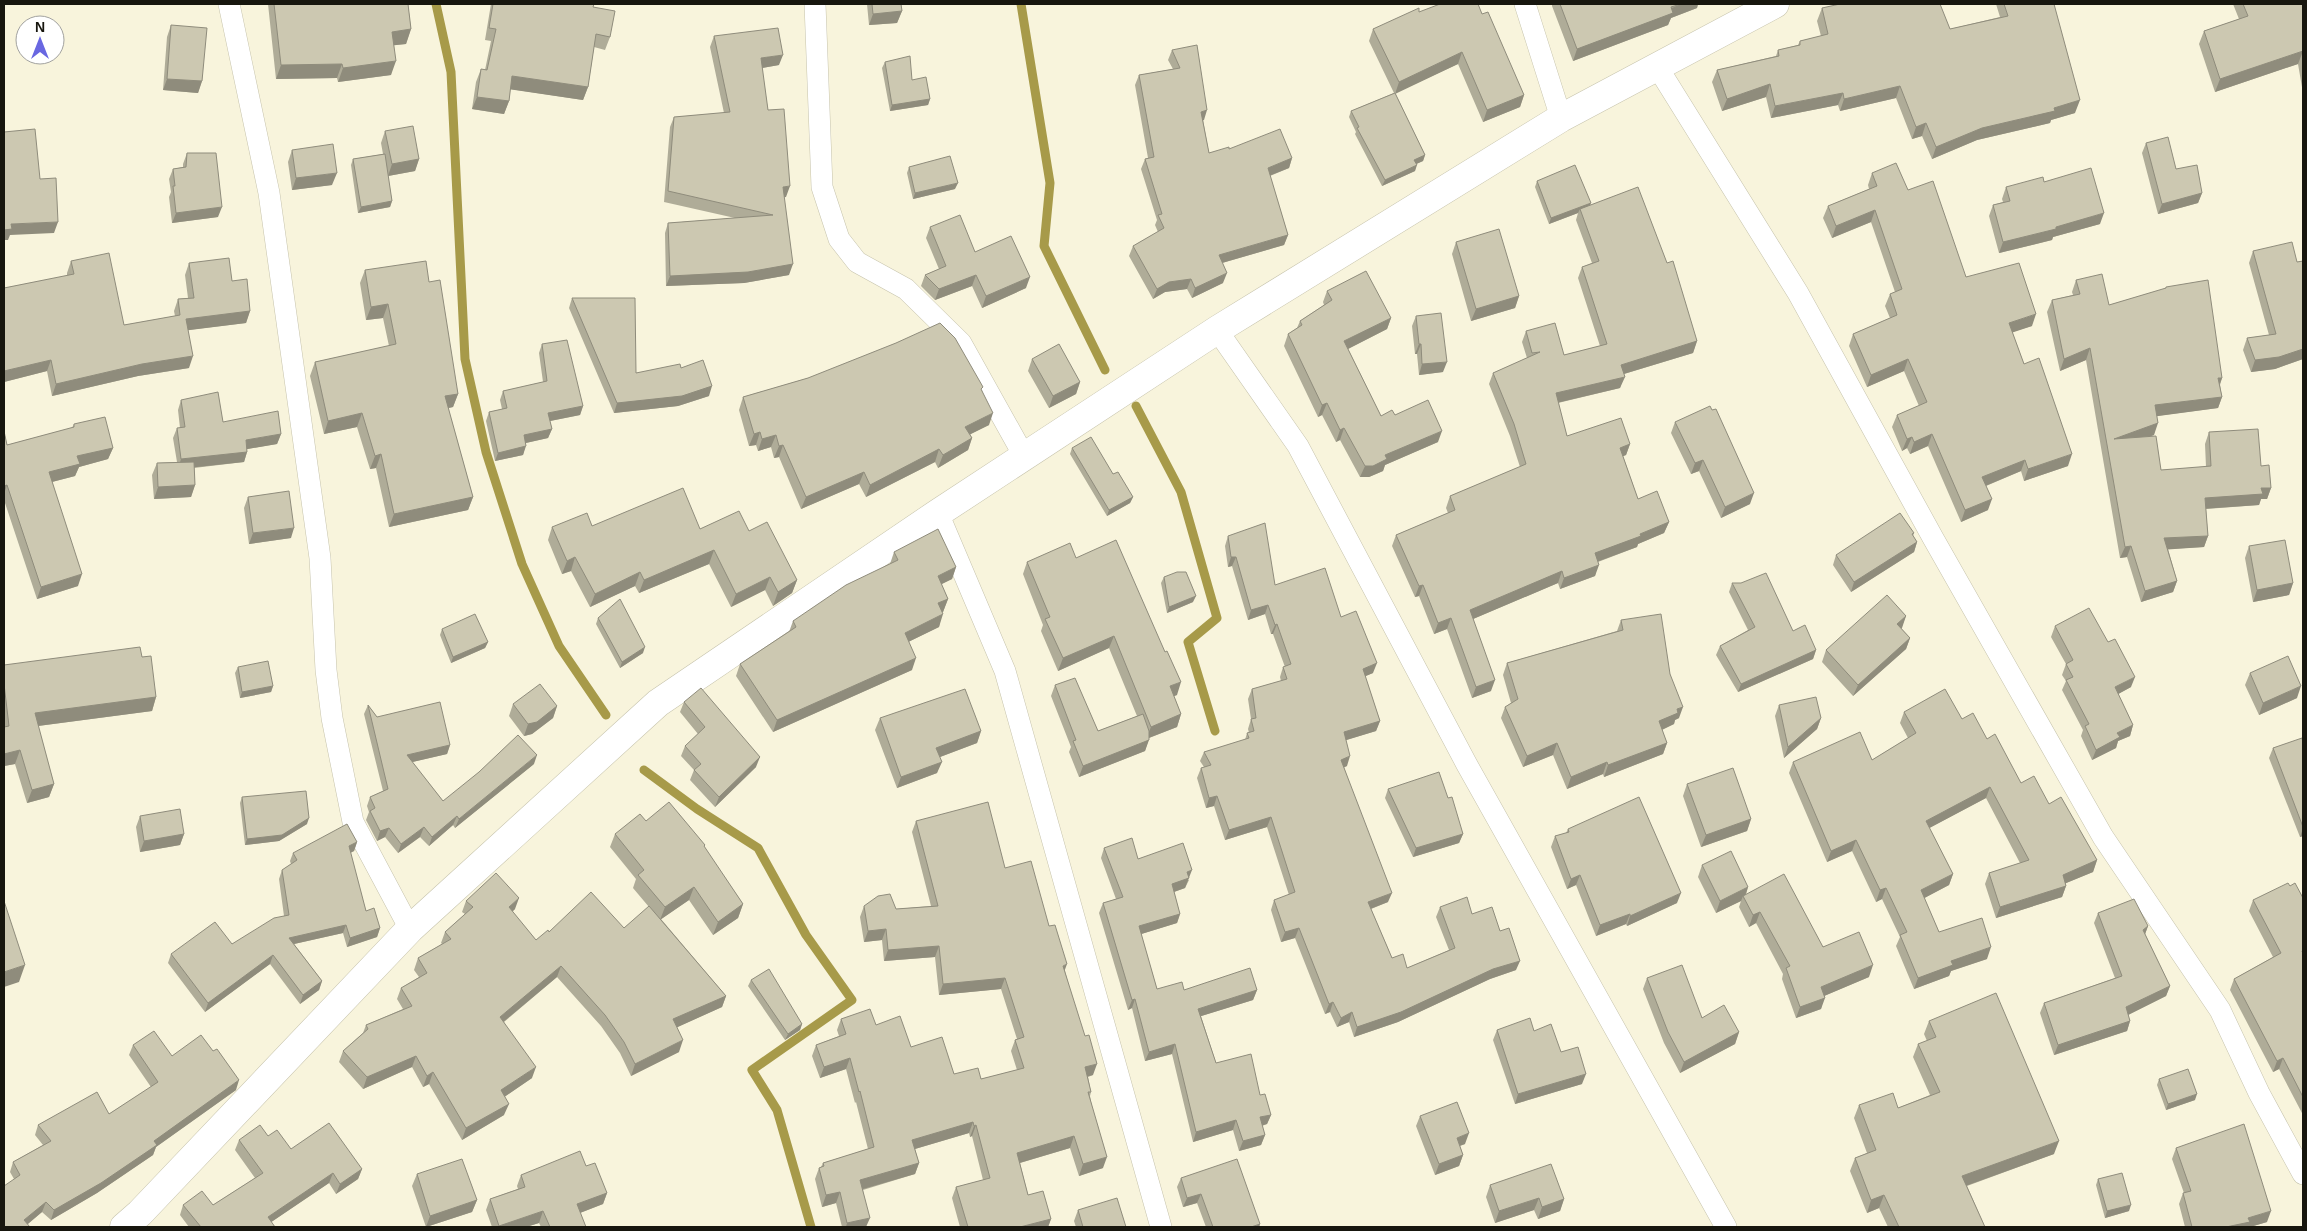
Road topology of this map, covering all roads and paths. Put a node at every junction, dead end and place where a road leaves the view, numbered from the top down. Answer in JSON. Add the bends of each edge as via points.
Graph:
{"nodes":[{"id":1,"x":228,"y":4,"type":"edge"},
{"id":2,"x":816,"y":4,"type":"edge"},
{"id":3,"x":1525,"y":4,"type":"edge"},
{"id":4,"x":1775,"y":4,"type":"edge"},
{"id":5,"x":1658,"y":68,"type":"junction"},
{"id":6,"x":1561,"y":118,"type":"junction"},
{"id":7,"x":1217,"y":330,"type":"junction"},
{"id":8,"x":1024,"y":456,"type":"junction"},
{"id":9,"x":938,"y":513,"type":"junction"},
{"id":10,"x":410,"y":929,"type":"junction"},
{"id":11,"x":2303,"y":1174,"type":"edge"},
{"id":12,"x":124,"y":1227,"type":"edge"},
{"id":13,"x":1161,"y":1227,"type":"edge"},
{"id":14,"x":1726,"y":1227,"type":"edge"}],
"edges":[{"from":1,"to":10,"type":"street","via":[[268,193],[320,558],[332,718],[353,822]]},
{"from":2,"to":8,"type":"street","via":[[822,187],[839,239],[857,262],[906,289],[961,343]]},
{"from":3,"to":6,"type":"street"},
{"from":4,"to":5,"type":"street"},
{"from":5,"to":6,"type":"street"},
{"from":5,"to":11,"type":"street","via":[[1798,293],[2103,837],[2220,1010],[2259,1093]]},
{"from":6,"to":7,"type":"street"},
{"from":7,"to":8,"type":"street"},
{"from":7,"to":14,"type":"street","via":[[1298,446],[1466,762]]},
{"from":8,"to":9,"type":"street"},
{"from":9,"to":10,"type":"street","via":[[658,703]]},
{"from":9,"to":13,"type":"street","via":[[1005,671]]},
{"from":10,"to":12,"type":"street"}]}
